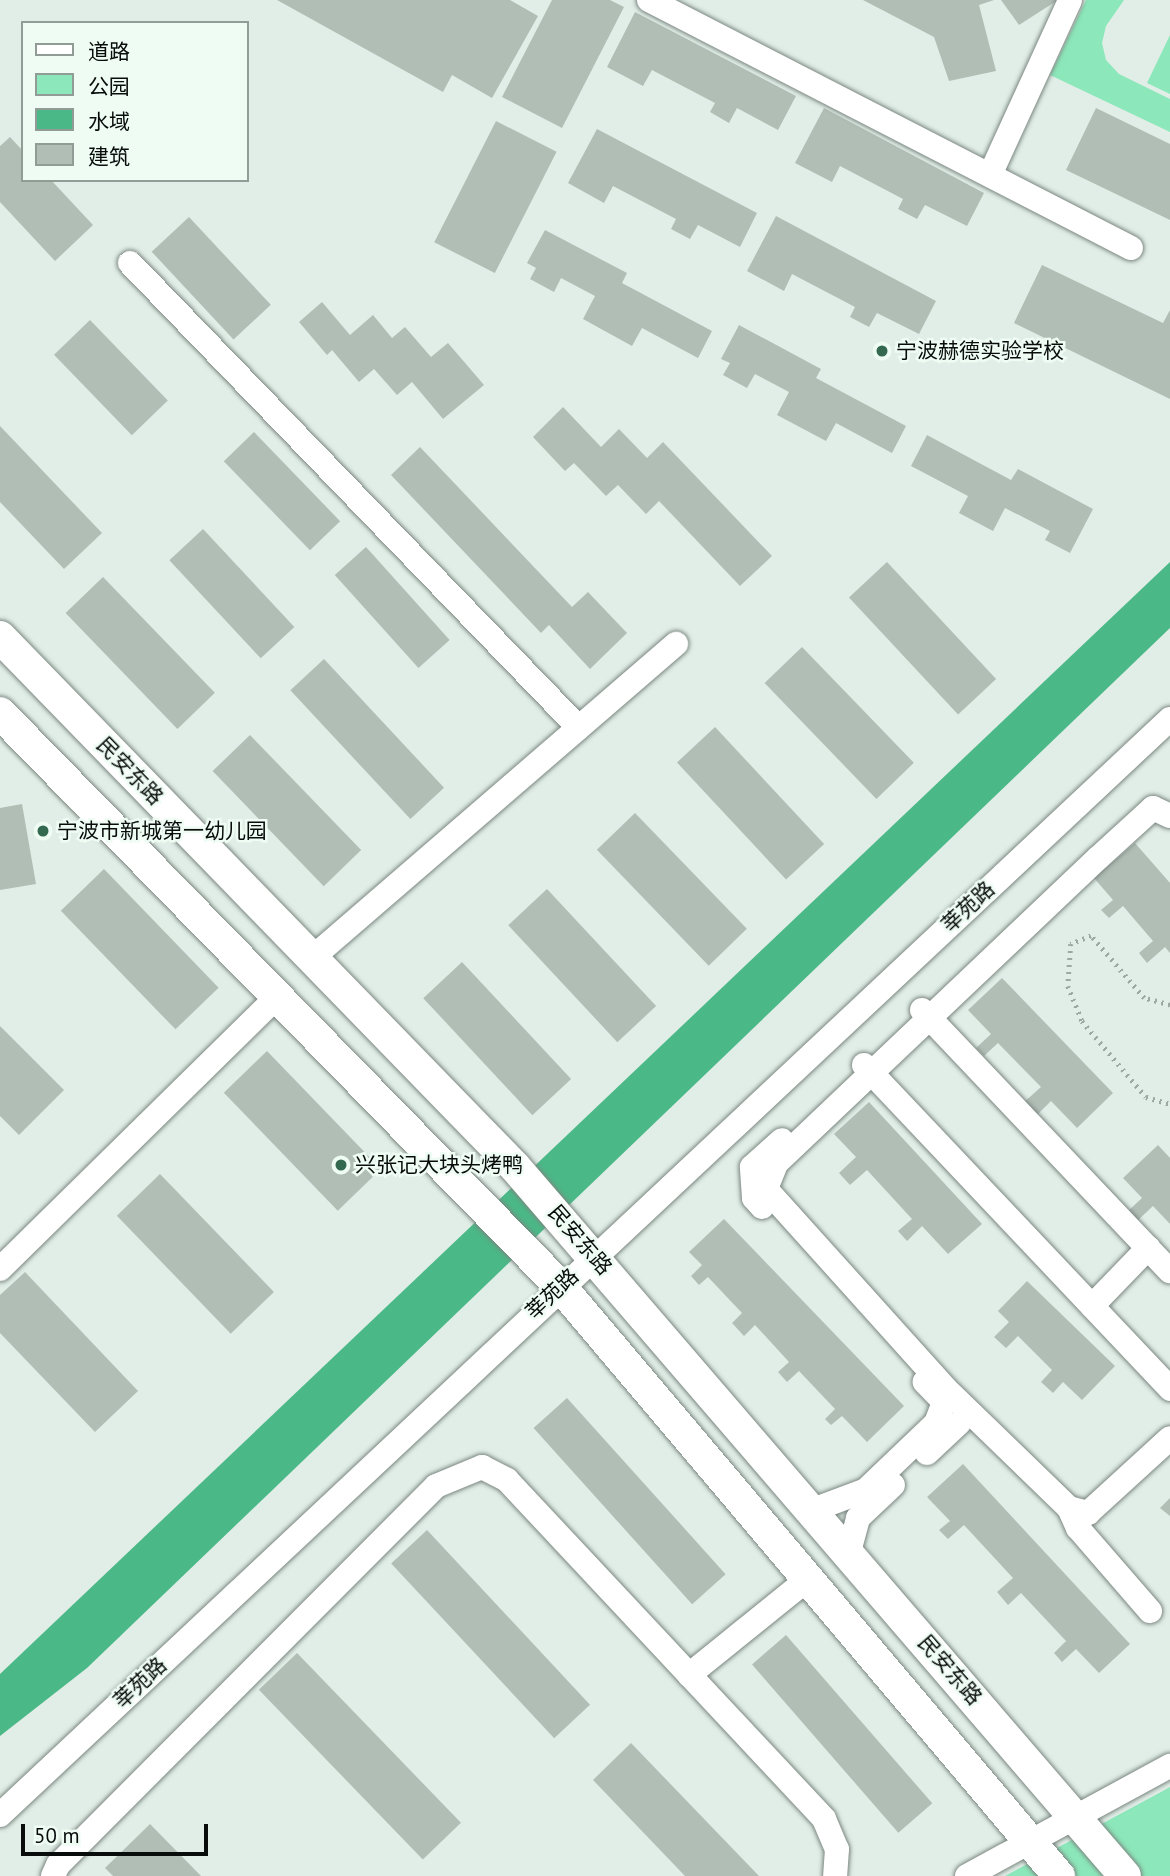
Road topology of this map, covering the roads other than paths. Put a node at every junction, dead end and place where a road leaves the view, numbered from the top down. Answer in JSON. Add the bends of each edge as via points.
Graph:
{"nodes":[{"id":1,"x":649,"y":0,"type":"edge"},
{"id":2,"x":1070,"y":0,"type":"edge"},
{"id":3,"x":990,"y":175,"type":"junction"},
{"id":4,"x":1131,"y":248,"type":"dead end"},
{"id":5,"x":130,"y":264,"type":"dead end"},
{"id":6,"x":0,"y":637,"type":"edge"},
{"id":7,"x":676,"y":644,"type":"dead end"},
{"id":8,"x":0,"y":713,"type":"edge"},
{"id":9,"x":1170,"y":719,"type":"edge"},
{"id":10,"x":579,"y":728,"type":"junction"},
{"id":11,"x":1170,"y":799,"type":"edge"},
{"id":12,"x":1170,"y":816,"type":"edge"},
{"id":13,"x":312,"y":958,"type":"junction"},
{"id":14,"x":278,"y":996,"type":"junction"},
{"id":15,"x":926,"y":1014,"type":"junction"},
{"id":16,"x":868,"y":1069,"type":"junction"},
{"id":17,"x":1148,"y":1248,"type":"junction"},
{"id":18,"x":594,"y":1255,"type":"junction"},
{"id":19,"x":0,"y":1269,"type":"edge"},
{"id":20,"x":1170,"y":1271,"type":"edge"},
{"id":21,"x":560,"y":1286,"type":"junction"},
{"id":22,"x":1092,"y":1306,"type":"junction"},
{"id":23,"x":1170,"y":1389,"type":"edge"},
{"id":24,"x":944,"y":1402,"type":"junction"},
{"id":25,"x":959,"y":1423,"type":"junction"},
{"id":26,"x":1170,"y":1438,"type":"edge"},
{"id":27,"x":1170,"y":1453,"type":"edge"},
{"id":28,"x":813,"y":1510,"type":"junction"},
{"id":29,"x":1074,"y":1518,"type":"junction"},
{"id":30,"x":849,"y":1552,"type":"junction"},
{"id":31,"x":808,"y":1579,"type":"junction"},
{"id":32,"x":1150,"y":1611,"type":"dead end"},
{"id":33,"x":689,"y":1675,"type":"junction"},
{"id":34,"x":1170,"y":1766,"type":"edge"},
{"id":35,"x":0,"y":1815,"type":"edge"},
{"id":36,"x":1077,"y":1818,"type":"junction"},
{"id":37,"x":1030,"y":1842,"type":"junction"},
{"id":38,"x":53,"y":1876,"type":"edge"},
{"id":39,"x":835,"y":1876,"type":"edge"},
{"id":40,"x":967,"y":1876,"type":"edge"},
{"id":41,"x":1059,"y":1876,"type":"edge"},
{"id":42,"x":1125,"y":1876,"type":"edge"}],
"edges":[{"from":1,"to":3,"type":"street"},
{"from":2,"to":3,"type":"street"},
{"from":3,"to":4,"type":"street"},
{"from":5,"to":10,"type":"street"},
{"from":6,"to":13,"type":"main road","name":"民安东路"},
{"from":7,"to":10,"type":"street"},
{"from":8,"to":14,"type":"main road"},
{"from":9,"to":18,"type":"street","name":"莘苑路"},
{"from":10,"to":13,"type":"street"},
{"from":11,"to":15,"type":"street","via":[[1157,793]]},
{"from":12,"to":15,"type":"street","via":[[1153,808]]},
{"from":13,"to":18,"type":"main road","name":"民安东路"},
{"from":14,"to":19,"type":"street"},
{"from":14,"to":21,"type":"main road"},
{"from":15,"to":16,"type":"street"},
{"from":15,"to":17,"type":"street"},
{"from":16,"to":22,"type":"street"},
{"from":16,"to":24,"type":"street","via":[[752,1167],[754,1198]]},
{"from":16,"to":29,"type":"street","via":[[776,1164],[766,1189],[945,1388]]},
{"from":17,"to":20,"type":"street"},
{"from":17,"to":22,"type":"street"},
{"from":18,"to":21,"type":"street","name":"莘苑路"},
{"from":18,"to":28,"type":"main road","name":"民安东路"},
{"from":21,"to":31,"type":"main road"},
{"from":21,"to":35,"type":"street","name":"莘苑路"},
{"from":22,"to":23,"type":"street"},
{"from":24,"to":25,"type":"street"},
{"from":24,"to":28,"type":"street","via":[[936,1423],[866,1490]]},
{"from":25,"to":29,"type":"street"},
{"from":25,"to":30,"type":"street","via":[[858,1518]]},
{"from":26,"to":29,"type":"street","via":[[1088,1513]]},
{"from":27,"to":29,"type":"street","via":[[1096,1523]]},
{"from":28,"to":30,"type":"main road","name":"民安东路"},
{"from":29,"to":32,"type":"street"},
{"from":30,"to":36,"type":"main road","name":"民安东路"},
{"from":31,"to":33,"type":"street"},
{"from":31,"to":37,"type":"main road"},
{"from":33,"to":38,"type":"street","via":[[507,1480],[482,1467],[466,1470],[427,1496],[58,1865]]},
{"from":33,"to":39,"type":"street","via":[[824,1819],[837,1849]]},
{"from":34,"to":36,"type":"street"},
{"from":36,"to":37,"type":"street"},
{"from":36,"to":42,"type":"main road","name":"民安东路"},
{"from":37,"to":40,"type":"street"},
{"from":37,"to":41,"type":"main road"}]}
